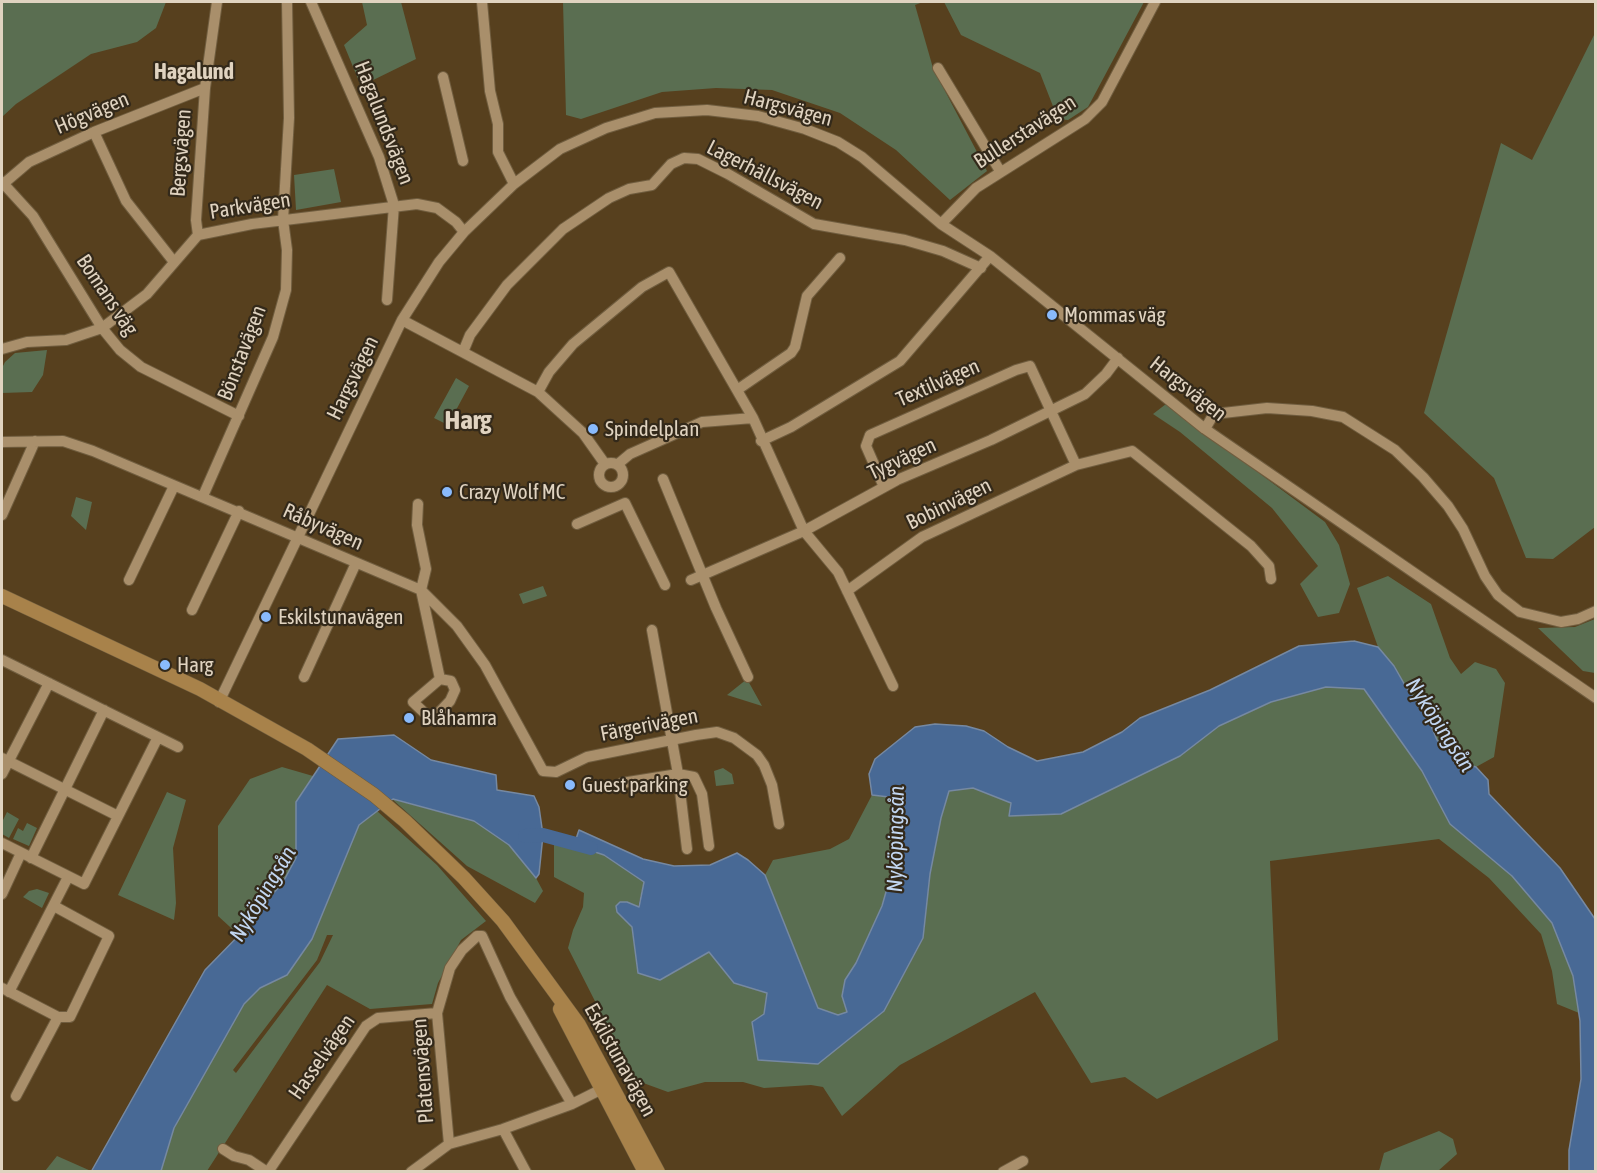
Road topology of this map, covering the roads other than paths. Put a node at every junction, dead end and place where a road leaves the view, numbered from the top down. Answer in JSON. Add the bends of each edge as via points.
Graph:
{"nodes":[{"id":1,"x":217,"y":2,"type":"edge"},
{"id":2,"x":287,"y":2,"type":"edge"},
{"id":3,"x":311,"y":2,"type":"edge"},
{"id":4,"x":482,"y":2,"type":"edge"},
{"id":5,"x":1155,"y":2,"type":"edge"},
{"id":6,"x":938,"y":68,"type":"dead end"},
{"id":7,"x":443,"y":77,"type":"dead end"},
{"id":8,"x":205,"y":87,"type":"junction"},
{"id":9,"x":94,"y":132,"type":"junction"},
{"id":10,"x":463,"y":160,"type":"dead end"},
{"id":11,"x":1000,"y":171,"type":"junction"},
{"id":12,"x":2,"y":184,"type":"edge"},
{"id":13,"x":514,"y":184,"type":"junction"},
{"id":14,"x":394,"y":205,"type":"junction"},
{"id":15,"x":283,"y":220,"type":"junction"},
{"id":16,"x":941,"y":224,"type":"junction"},
{"id":17,"x":464,"y":232,"type":"junction"},
{"id":18,"x":198,"y":235,"type":"junction"},
{"id":19,"x":990,"y":256,"type":"junction"},
{"id":20,"x":840,"y":258,"type":"dead end"},
{"id":21,"x":174,"y":262,"type":"junction"},
{"id":22,"x":981,"y":268,"type":"junction"},
{"id":23,"x":387,"y":300,"type":"dead end"},
{"id":24,"x":402,"y":321,"type":"junction"},
{"id":25,"x":102,"y":328,"type":"junction"},
{"id":26,"x":2,"y":349,"type":"edge"},
{"id":27,"x":463,"y":352,"type":"junction"},
{"id":28,"x":1118,"y":358,"type":"junction"},
{"id":29,"x":737,"y":390,"type":"junction"},
{"id":30,"x":538,"y":392,"type":"junction"},
{"id":31,"x":1053,"y":411,"type":"junction"},
{"id":32,"x":239,"y":416,"type":"junction"},
{"id":33,"x":753,"y":418,"type":"junction"},
{"id":34,"x":1205,"y":429,"type":"junction"},
{"id":35,"x":35,"y":441,"type":"junction"},
{"id":36,"x":762,"y":441,"type":"junction"},
{"id":37,"x":2,"y":442,"type":"edge"},
{"id":38,"x":605,"y":464,"type":"junction"},
{"id":39,"x":618,"y":464,"type":"junction"},
{"id":40,"x":1076,"y":465,"type":"junction"},
{"id":41,"x":663,"y":479,"type":"dead end"},
{"id":42,"x":174,"y":486,"type":"junction"},
{"id":43,"x":617,"y":486,"type":"junction"},
{"id":44,"x":884,"y":487,"type":"junction"},
{"id":45,"x":202,"y":496,"type":"junction"},
{"id":46,"x":625,"y":502,"type":"junction"},
{"id":47,"x":418,"y":504,"type":"dead end"},
{"id":48,"x":239,"y":511,"type":"junction"},
{"id":49,"x":2,"y":515,"type":"edge"},
{"id":50,"x":577,"y":524,"type":"dead end"},
{"id":51,"x":804,"y":531,"type":"junction"},
{"id":52,"x":297,"y":538,"type":"junction"},
{"id":53,"x":356,"y":563,"type":"junction"},
{"id":54,"x":703,"y":575,"type":"junction"},
{"id":55,"x":1271,"y":579,"type":"dead end"},
{"id":56,"x":129,"y":580,"type":"dead end"},
{"id":57,"x":691,"y":580,"type":"dead end"},
{"id":58,"x":665,"y":585,"type":"dead end"},
{"id":59,"x":421,"y":590,"type":"junction"},
{"id":60,"x":847,"y":591,"type":"junction"},
{"id":61,"x":2,"y":596,"type":"edge"},
{"id":62,"x":2,"y":605,"type":"edge"},
{"id":63,"x":192,"y":610,"type":"dead end"},
{"id":64,"x":1596,"y":611,"type":"edge"},
{"id":65,"x":652,"y":630,"type":"dead end"},
{"id":66,"x":2,"y":660,"type":"edge"},
{"id":67,"x":304,"y":677,"type":"dead end"},
{"id":68,"x":748,"y":677,"type":"dead end"},
{"id":69,"x":440,"y":679,"type":"dead end"},
{"id":70,"x":49,"y":683,"type":"junction"},
{"id":71,"x":893,"y":686,"type":"dead end"},
{"id":72,"x":1596,"y":698,"type":"edge"},
{"id":73,"x":219,"y":702,"type":"junction"},
{"id":74,"x":104,"y":710,"type":"junction"},
{"id":75,"x":158,"y":737,"type":"junction"},
{"id":76,"x":671,"y":740,"type":"junction"},
{"id":77,"x":178,"y":747,"type":"dead end"},
{"id":78,"x":5,"y":759,"type":"edge"},
{"id":79,"x":543,"y":771,"type":"joint"},
{"id":80,"x":2,"y":774,"type":"edge"},
{"id":81,"x":678,"y":774,"type":"junction"},
{"id":82,"x":622,"y":783,"type":"dead end"},
{"id":83,"x":64,"y":790,"type":"junction"},
{"id":84,"x":118,"y":816,"type":"junction"},
{"id":85,"x":779,"y":824,"type":"dead end"},
{"id":86,"x":2,"y":843,"type":"edge"},
{"id":87,"x":709,"y":846,"type":"dead end"},
{"id":88,"x":687,"y":849,"type":"dead end"},
{"id":89,"x":26,"y":856,"type":"junction"},
{"id":90,"x":68,"y":877,"type":"junction"},
{"id":91,"x":2,"y":894,"type":"edge"},
{"id":92,"x":54,"y":906,"type":"junction"},
{"id":93,"x":4,"y":991,"type":"edge"},
{"id":94,"x":437,"y":1013,"type":"junction"},
{"id":95,"x":58,"y":1017,"type":"junction"},
{"id":96,"x":606,"y":1087,"type":"junction"},
{"id":97,"x":16,"y":1096,"type":"dead end"},
{"id":98,"x":572,"y":1104,"type":"junction"},
{"id":99,"x":503,"y":1130,"type":"junction"},
{"id":100,"x":449,"y":1144,"type":"junction"},
{"id":101,"x":223,"y":1149,"type":"dead end"},
{"id":102,"x":1023,"y":1161,"type":"dead end"},
{"id":103,"x":267,"y":1172,"type":"edge"},
{"id":104,"x":411,"y":1172,"type":"edge"},
{"id":105,"x":526,"y":1172,"type":"edge"},
{"id":106,"x":645,"y":1172,"type":"edge"},
{"id":107,"x":658,"y":1172,"type":"edge"},
{"id":108,"x":1003,"y":1172,"type":"edge"}],
"edges":[{"from":1,"to":8,"type":"street","name":"Bergsvägen"},
{"from":2,"to":15,"type":"street","name":"Bönstavägen","via":[[289,118]]},
{"from":3,"to":14,"type":"street","name":"Hagalundsvägen","via":[[379,156]]},
{"from":4,"to":13,"type":"street","via":[[498,152]]},
{"from":5,"to":11,"type":"street","name":"Bullerstavägen","via":[[1102,102],[1085,119]]},
{"from":6,"to":11,"type":"street"},
{"from":7,"to":10,"type":"street"},
{"from":8,"to":9,"type":"street","name":"Högvägen"},
{"from":8,"to":18,"type":"street","name":"Bergsvägen"},
{"from":9,"to":12,"type":"street","name":"Högvägen","via":[[29,162]]},
{"from":9,"to":21,"type":"street","via":[[126,201]]},
{"from":11,"to":16,"type":"street","name":"Bullerstavägen","via":[[976,188]]},
{"from":12,"to":25,"type":"street","name":"Bomans väg","via":[[33,216]]},
{"from":13,"to":16,"type":"street","name":"Hargsvägen","via":[[560,149],[606,129],[655,113],[707,110],[758,116],[838,142],[862,157]]},
{"from":13,"to":17,"type":"street","name":"Hargsvägen"},
{"from":14,"to":15,"type":"street","name":"Parkvägen"},
{"from":14,"to":17,"type":"street","name":"Parkvägen","via":[[437,208]]},
{"from":14,"to":23,"type":"street","name":"Hagalundsvägen"},
{"from":15,"to":18,"type":"street","name":"Parkvägen"},
{"from":15,"to":32,"type":"street","name":"Bönstavägen","via":[[288,250],[286,290],[273,337]]},
{"from":16,"to":19,"type":"street","name":"Hargsvägen"},
{"from":17,"to":24,"type":"street","name":"Hargsvägen","via":[[439,262]]},
{"from":18,"to":21,"type":"street","name":"Parkvägen"},
{"from":19,"to":22,"type":"street"},
{"from":19,"to":28,"type":"street","name":"Hargsvägen"},
{"from":20,"to":29,"type":"street","via":[[807,296],[791,353]]},
{"from":21,"to":25,"type":"street","name":"Parkvägen","via":[[147,294]]},
{"from":22,"to":27,"type":"street","name":"Lagerhällsvägen","via":[[905,240],[813,224],[698,159],[684,159],[671,164],[652,185],[609,198],[563,229],[507,285],[470,335]]},
{"from":22,"to":36,"type":"street","via":[[900,361]]},
{"from":24,"to":27,"type":"street"},
{"from":24,"to":52,"type":"street","name":"Hargsvägen"},
{"from":25,"to":26,"type":"street","name":"Parkvägen","via":[[66,340],[27,342]]},
{"from":25,"to":32,"type":"street","name":"Bomans väg","via":[[141,367]]},
{"from":27,"to":30,"type":"street"},
{"from":28,"to":31,"type":"street","name":"Tygvägen","via":[[1085,394]]},
{"from":28,"to":34,"type":"street","name":"Hargsvägen"},
{"from":29,"to":30,"type":"street","via":[[669,272],[642,287],[573,345],[549,372]]},
{"from":29,"to":33,"type":"street"},
{"from":30,"to":38,"type":"street","via":[[583,433]]},
{"from":31,"to":40,"type":"street"},
{"from":31,"to":44,"type":"street","name":"Tygvägen"},
{"from":31,"to":44,"type":"street","name":"Textilvägen","via":[[1030,366],[870,435],[866,446]]},
{"from":32,"to":45,"type":"street","name":"Bönstavägen"},
{"from":33,"to":36,"type":"street"},
{"from":33,"to":39,"type":"street","via":[[702,422],[630,454]]},
{"from":34,"to":64,"type":"street","via":[[1212,417],[1223,412],[1267,408],[1343,417],[1395,450],[1442,499],[1463,529],[1498,596],[1520,612],[1561,622]]},
{"from":34,"to":72,"type":"street","name":"Hargsvägen"},
{"from":35,"to":37,"type":"street","name":"Råbyvägen"},
{"from":35,"to":42,"type":"street","name":"Råbyvägen","via":[[63,441]]},
{"from":35,"to":49,"type":"street"},
{"from":36,"to":51,"type":"street"},
{"from":38,"to":39,"type":"street"},
{"from":38,"to":43,"type":"street","via":[[599,475],[602,483]]},
{"from":39,"to":43,"type":"street","via":[[624,474]]},
{"from":40,"to":55,"type":"street","name":"Bobinvägen","via":[[1132,451],[1251,546],[1269,566]]},
{"from":40,"to":60,"type":"street","name":"Bobinvägen","via":[[922,537]]},
{"from":41,"to":54,"type":"street"},
{"from":42,"to":45,"type":"street","name":"Råbyvägen"},
{"from":42,"to":56,"type":"street"},
{"from":43,"to":46,"type":"street"},
{"from":44,"to":51,"type":"street","name":"Tygvägen"},
{"from":45,"to":48,"type":"street","name":"Råbyvägen"},
{"from":46,"to":50,"type":"street"},
{"from":46,"to":58,"type":"street"},
{"from":47,"to":59,"type":"street","via":[[417,525],[426,569]]},
{"from":48,"to":52,"type":"street","name":"Råbyvägen"},
{"from":48,"to":63,"type":"street"},
{"from":51,"to":54,"type":"street","name":"Tygvägen"},
{"from":51,"to":60,"type":"street","via":[[838,572]]},
{"from":52,"to":53,"type":"street","name":"Råbyvägen"},
{"from":52,"to":73,"type":"street","name":"Hargsvägen"},
{"from":53,"to":59,"type":"street","name":"Råbyvägen"},
{"from":53,"to":67,"type":"street"},
{"from":54,"to":57,"type":"street","name":"Tygvägen"},
{"from":54,"to":68,"type":"street"},
{"from":59,"to":69,"type":"street"},
{"from":59,"to":79,"type":"street","name":"Råbyvägen","via":[[457,626],[485,665]]},
{"from":60,"to":71,"type":"street"},
{"from":61,"to":73,"type":"main road","name":"Eskilstunavägen","via":[[200,689]]},
{"from":62,"to":73,"type":"main road","name":"Eskilstunavägen"},
{"from":65,"to":76,"type":"street"},
{"from":66,"to":70,"type":"street"},
{"from":70,"to":74,"type":"street"},
{"from":70,"to":78,"type":"street"},
{"from":73,"to":96,"type":"main road","name":"Eskilstunavägen","via":[[307,749],[374,795],[464,878],[503,921],[579,1025]]},
{"from":74,"to":75,"type":"street"},
{"from":74,"to":83,"type":"street"},
{"from":75,"to":77,"type":"street"},
{"from":75,"to":84,"type":"street"},
{"from":76,"to":79,"type":"street","name":"Färgerivägen","via":[[587,757],[556,772]]},
{"from":76,"to":81,"type":"street"},
{"from":76,"to":85,"type":"street","name":"Färgerivägen","via":[[717,732],[734,738],[757,755],[772,784]]},
{"from":78,"to":80,"type":"street"},
{"from":78,"to":83,"type":"street"},
{"from":81,"to":82,"type":"street"},
{"from":81,"to":87,"type":"street","via":[[694,777],[702,794]]},
{"from":81,"to":88,"type":"street"},
{"from":83,"to":84,"type":"street"},
{"from":83,"to":89,"type":"street"},
{"from":84,"to":90,"type":"street","via":[[84,884]]},
{"from":86,"to":89,"type":"street"},
{"from":89,"to":90,"type":"street"},
{"from":89,"to":91,"type":"street"},
{"from":90,"to":92,"type":"street"},
{"from":92,"to":93,"type":"street"},
{"from":92,"to":95,"type":"street","via":[[110,936],[70,1017]]},
{"from":93,"to":95,"type":"street"},
{"from":94,"to":98,"type":"street","name":"Platensvägen","via":[[450,968],[462,950],[482,936],[510,997]]},
{"from":94,"to":100,"type":"street","name":"Platensvägen"},
{"from":94,"to":103,"type":"street","name":"Hasselvägen","via":[[378,1018],[366,1026]]},
{"from":95,"to":97,"type":"street"},
{"from":96,"to":98,"type":"street"},
{"from":96,"to":106,"type":"main road","name":"Eskilstunavägen"},
{"from":96,"to":107,"type":"main road","name":"Eskilstunavägen"},
{"from":98,"to":99,"type":"street"},
{"from":99,"to":100,"type":"street"},
{"from":99,"to":105,"type":"street"},
{"from":100,"to":104,"type":"street"},
{"from":101,"to":103,"type":"street"},
{"from":102,"to":108,"type":"street"}]}
